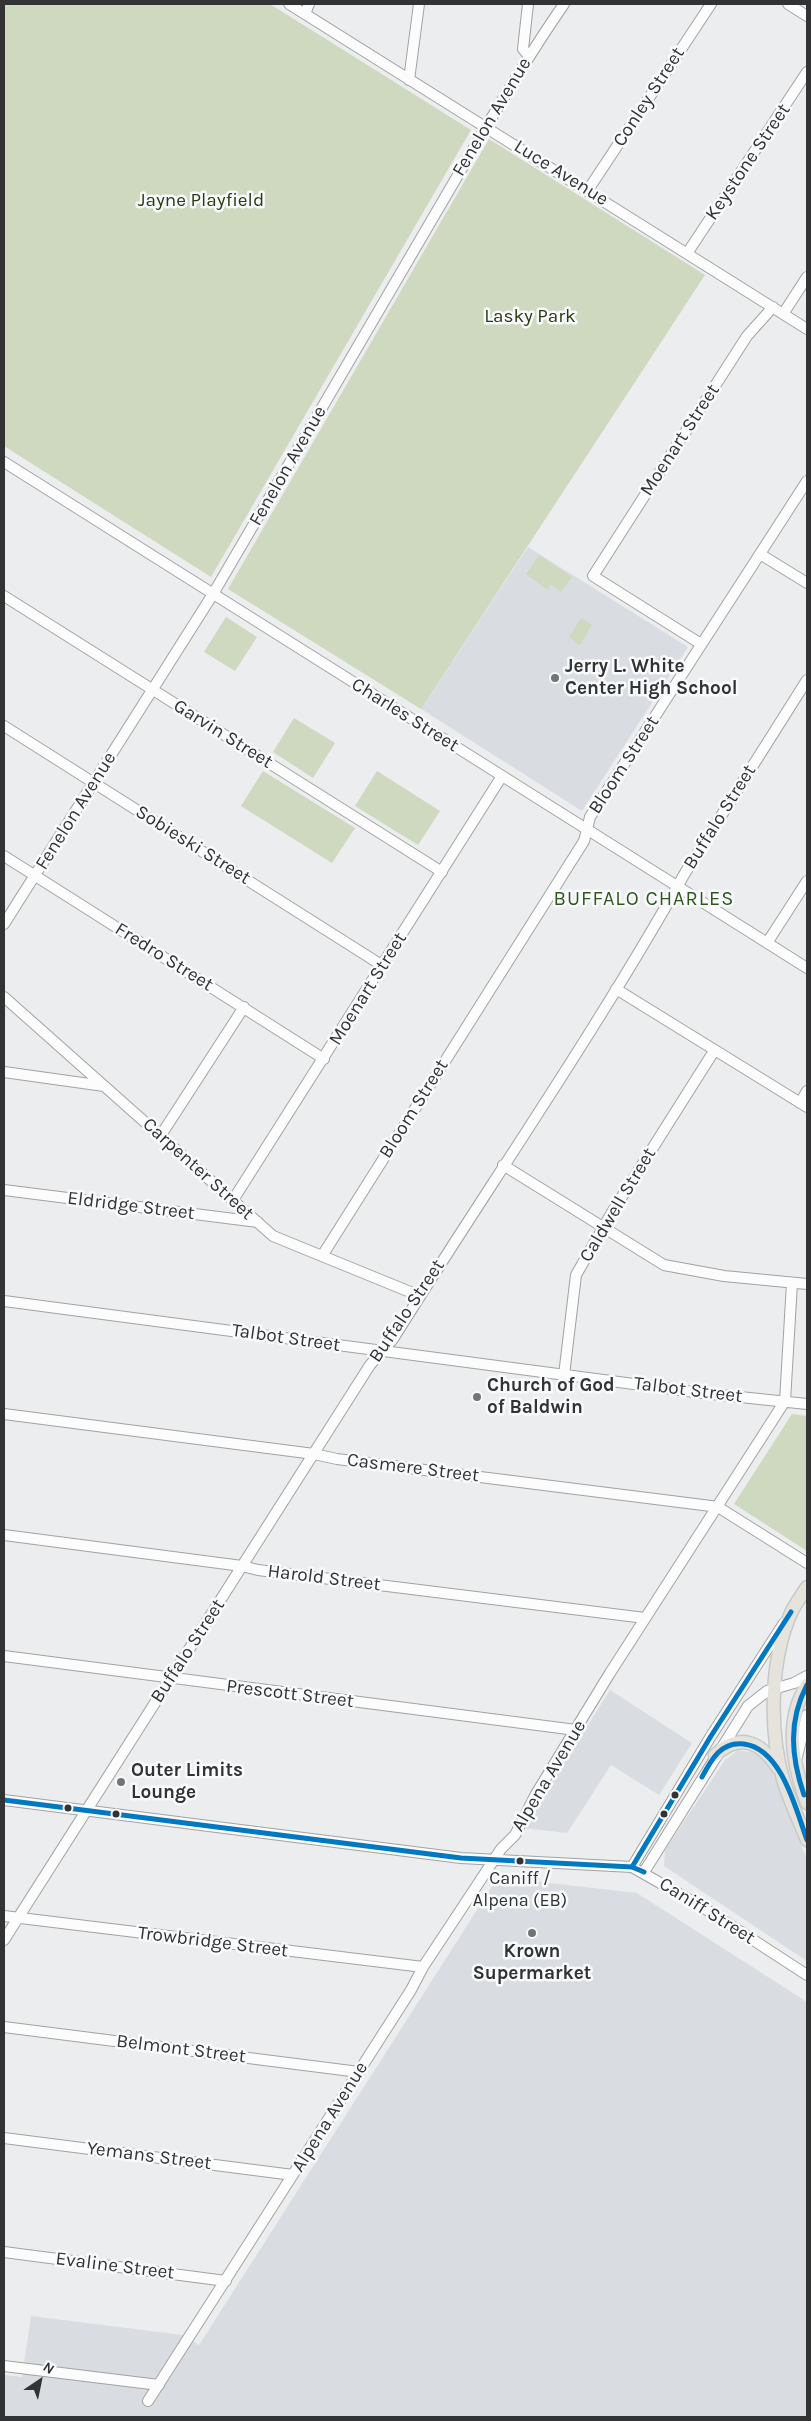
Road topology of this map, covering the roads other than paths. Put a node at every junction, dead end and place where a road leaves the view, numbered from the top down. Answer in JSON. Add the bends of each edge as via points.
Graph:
{"nodes":[{"id":1,"x":289,"y":4,"type":"edge"},
{"id":2,"x":310,"y":4,"type":"edge"},
{"id":3,"x":419,"y":4,"type":"edge"},
{"id":4,"x":528,"y":4,"type":"edge"},
{"id":5,"x":564,"y":4,"type":"edge"},
{"id":6,"x":711,"y":4,"type":"edge"},
{"id":7,"x":788,"y":4,"type":"edge"},
{"id":8,"x":305,"y":14,"type":"junction"},
{"id":9,"x":807,"y":16,"type":"edge"},
{"id":10,"x":529,"y":56,"type":"junction"},
{"id":11,"x":807,"y":72,"type":"edge"},
{"id":12,"x":409,"y":80,"type":"junction"},
{"id":13,"x":486,"y":127,"type":"junction"},
{"id":14,"x":588,"y":190,"type":"junction"},
{"id":15,"x":688,"y":252,"type":"junction"},
{"id":16,"x":807,"y":277,"type":"edge"},
{"id":17,"x":773,"y":307,"type":"junction"},
{"id":18,"x":783,"y":314,"type":"junction"},
{"id":19,"x":807,"y":329,"type":"edge"},
{"id":20,"x":4,"y":462,"type":"edge"},
{"id":21,"x":807,"y":481,"type":"edge"},
{"id":22,"x":760,"y":554,"type":"junction"},
{"id":23,"x":807,"y":584,"type":"edge"},
{"id":24,"x":213,"y":594,"type":"junction"},
{"id":25,"x":4,"y":596,"type":"edge"},
{"id":26,"x":702,"y":644,"type":"junction"},
{"id":27,"x":807,"y":680,"type":"edge"},
{"id":28,"x":153,"y":690,"type":"junction"},
{"id":29,"x":4,"y":726,"type":"edge"},
{"id":30,"x":502,"y":776,"type":"junction"},
{"id":31,"x":94,"y":783,"type":"junction"},
{"id":32,"x":586,"y":828,"type":"junction"},
{"id":33,"x":4,"y":856,"type":"edge"},
{"id":34,"x":442,"y":872,"type":"junction"},
{"id":35,"x":35,"y":876,"type":"junction"},
{"id":36,"x":807,"y":882,"type":"edge"},
{"id":37,"x":678,"y":887,"type":"junction"},
{"id":38,"x":4,"y":924,"type":"edge"},
{"id":39,"x":767,"y":943,"type":"junction"},
{"id":40,"x":383,"y":966,"type":"junction"},
{"id":41,"x":807,"y":968,"type":"edge"},
{"id":42,"x":616,"y":989,"type":"junction"},
{"id":43,"x":4,"y":997,"type":"edge"},
{"id":44,"x":244,"y":1007,"type":"junction"},
{"id":45,"x":714,"y":1051,"type":"junction"},
{"id":46,"x":324,"y":1059,"type":"junction"},
{"id":47,"x":4,"y":1072,"type":"edge"},
{"id":48,"x":105,"y":1086,"type":"junction"},
{"id":49,"x":807,"y":1091,"type":"edge"},
{"id":50,"x":804,"y":1105,"type":"edge"},
{"id":51,"x":161,"y":1135,"type":"junction"},
{"id":52,"x":502,"y":1165,"type":"junction"},
{"id":53,"x":4,"y":1190,"type":"edge"},
{"id":54,"x":233,"y":1200,"type":"junction"},
{"id":55,"x":258,"y":1222,"type":"junction"},
{"id":56,"x":603,"y":1227,"type":"junction"},
{"id":57,"x":322,"y":1256,"type":"junction"},
{"id":58,"x":792,"y":1282,"type":"junction"},
{"id":59,"x":807,"y":1284,"type":"edge"},
{"id":60,"x":420,"y":1296,"type":"junction"},
{"id":61,"x":4,"y":1301,"type":"edge"},
{"id":62,"x":382,"y":1351,"type":"junction"},
{"id":63,"x":564,"y":1375,"type":"junction"},
{"id":64,"x":786,"y":1402,"type":"junction"},
{"id":65,"x":807,"y":1404,"type":"edge"},
{"id":66,"x":4,"y":1414,"type":"edge"},
{"id":67,"x":314,"y":1454,"type":"junction"},
{"id":68,"x":718,"y":1508,"type":"junction"},
{"id":69,"x":4,"y":1535,"type":"edge"},
{"id":70,"x":807,"y":1562,"type":"edge"},
{"id":71,"x":242,"y":1566,"type":"junction"},
{"id":72,"x":807,"y":1587,"type":"edge"},
{"id":73,"x":807,"y":1606,"type":"edge"},
{"id":74,"x":791,"y":1612,"type":"junction"},
{"id":75,"x":646,"y":1618,"type":"junction"},
{"id":76,"x":4,"y":1656,"type":"edge"},
{"id":77,"x":807,"y":1676,"type":"edge"},
{"id":78,"x":171,"y":1678,"type":"junction"},
{"id":79,"x":807,"y":1685,"type":"edge"},
{"id":80,"x":776,"y":1687,"type":"junction"},
{"id":81,"x":807,"y":1715,"type":"edge"},
{"id":82,"x":576,"y":1730,"type":"junction"},
{"id":83,"x":715,"y":1756,"type":"junction"},
{"id":84,"x":797,"y":1775,"type":"junction"},
{"id":85,"x":783,"y":1780,"type":"junction"},
{"id":86,"x":4,"y":1800,"type":"edge"},
{"id":87,"x":807,"y":1802,"type":"edge"},
{"id":88,"x":88,"y":1811,"type":"junction"},
{"id":89,"x":807,"y":1840,"type":"edge"},
{"id":90,"x":494,"y":1861,"type":"junction"},
{"id":91,"x":632,"y":1867,"type":"junction"},
{"id":92,"x":644,"y":1872,"type":"junction"},
{"id":93,"x":4,"y":1916,"type":"edge"},
{"id":94,"x":18,"y":1918,"type":"junction"},
{"id":95,"x":4,"y":1940,"type":"edge"},
{"id":96,"x":423,"y":1967,"type":"junction"},
{"id":97,"x":807,"y":1975,"type":"edge"},
{"id":98,"x":4,"y":2027,"type":"edge"},
{"id":99,"x":359,"y":2072,"type":"junction"},
{"id":100,"x":4,"y":2138,"type":"edge"},
{"id":101,"x":293,"y":2175,"type":"junction"},
{"id":102,"x":4,"y":2252,"type":"edge"},
{"id":103,"x":226,"y":2280,"type":"junction"},
{"id":104,"x":4,"y":2366,"type":"edge"},
{"id":105,"x":158,"y":2385,"type":"junction"},
{"id":106,"x":148,"y":2401,"type":"dead end"}],
"edges":[{"from":1,"to":8,"type":"street","name":"Luce Avenue"},
{"from":2,"to":8,"type":"street"},
{"from":3,"to":12,"type":"street"},
{"from":4,"to":10,"type":"street","via":[[524,49]]},
{"from":5,"to":10,"type":"street","name":"Fenelon Avenue"},
{"from":6,"to":14,"type":"street","name":"Conley Street"},
{"from":7,"to":9,"type":"street"},
{"from":8,"to":12,"type":"street","name":"Luce Avenue"},
{"from":10,"to":13,"type":"street","name":"Fenelon Avenue"},
{"from":11,"to":15,"type":"street","name":"Keystone Street"},
{"from":12,"to":13,"type":"street","name":"Luce Avenue"},
{"from":13,"to":14,"type":"street","name":"Luce Avenue"},
{"from":13,"to":24,"type":"street","name":"Fenelon Avenue"},
{"from":14,"to":15,"type":"street","name":"Luce Avenue"},
{"from":15,"to":17,"type":"street","name":"Luce Avenue"},
{"from":16,"to":18,"type":"street"},
{"from":17,"to":18,"type":"street","name":"Luce Avenue"},
{"from":17,"to":26,"type":"street","name":"Moenart Street","via":[[747,336],[593,576]]},
{"from":18,"to":19,"type":"street","name":"Luce Avenue"},
{"from":20,"to":24,"type":"street","name":"Charles Street"},
{"from":21,"to":22,"type":"street","name":"Bloom Street"},
{"from":22,"to":23,"type":"street"},
{"from":22,"to":26,"type":"street","name":"Bloom Street"},
{"from":24,"to":28,"type":"street","name":"Fenelon Avenue"},
{"from":24,"to":30,"type":"street","name":"Charles Street"},
{"from":25,"to":28,"type":"street","name":"Garvin Street"},
{"from":26,"to":32,"type":"street","name":"Bloom Street"},
{"from":27,"to":37,"type":"street","name":"Buffalo Street"},
{"from":28,"to":31,"type":"street","name":"Fenelon Avenue"},
{"from":28,"to":34,"type":"street","name":"Garvin Street"},
{"from":29,"to":31,"type":"street","name":"Sobieski Street"},
{"from":30,"to":32,"type":"street","name":"Charles Street"},
{"from":30,"to":34,"type":"street","name":"Moenart Street"},
{"from":31,"to":35,"type":"street","name":"Fenelon Avenue"},
{"from":31,"to":40,"type":"street","name":"Sobieski Street"},
{"from":32,"to":37,"type":"street","name":"Charles Street"},
{"from":32,"to":57,"type":"street","name":"Bloom Street","via":[[584,841]]},
{"from":33,"to":35,"type":"street","name":"Fredro Street"},
{"from":34,"to":40,"type":"street","name":"Moenart Street"},
{"from":35,"to":38,"type":"street","name":"Fenelon Avenue"},
{"from":35,"to":44,"type":"street","name":"Fredro Street"},
{"from":36,"to":39,"type":"street"},
{"from":37,"to":39,"type":"street","name":"Charles Street"},
{"from":37,"to":42,"type":"street","name":"Buffalo Street"},
{"from":39,"to":41,"type":"street","name":"Charles Street"},
{"from":40,"to":46,"type":"street","name":"Moenart Street"},
{"from":42,"to":45,"type":"street"},
{"from":42,"to":52,"type":"street","name":"Buffalo Street"},
{"from":43,"to":48,"type":"street","name":"Carpenter Street"},
{"from":44,"to":46,"type":"street","name":"Fredro Street"},
{"from":44,"to":51,"type":"street"},
{"from":45,"to":50,"type":"street"},
{"from":45,"to":56,"type":"street","name":"Caldwell Street"},
{"from":46,"to":54,"type":"street","name":"Moenart Street"},
{"from":47,"to":48,"type":"street"},
{"from":48,"to":51,"type":"street","name":"Carpenter Street"},
{"from":49,"to":50,"type":"street"},
{"from":51,"to":54,"type":"street","name":"Carpenter Street"},
{"from":52,"to":56,"type":"street"},
{"from":52,"to":60,"type":"street","name":"Buffalo Street"},
{"from":53,"to":55,"type":"street","name":"Eldridge Street"},
{"from":54,"to":55,"type":"street","name":"Carpenter Street"},
{"from":55,"to":57,"type":"street","name":"Carpenter Street","via":[[273,1236]]},
{"from":56,"to":58,"type":"street","via":[[664,1266]]},
{"from":56,"to":63,"type":"street","name":"Caldwell Street","via":[[576,1275]]},
{"from":57,"to":60,"type":"street","name":"Carpenter Street"},
{"from":58,"to":59,"type":"street"},
{"from":58,"to":64,"type":"street","name":"Alpena Avenue"},
{"from":60,"to":62,"type":"street","name":"Buffalo Street"},
{"from":61,"to":62,"type":"street","name":"Talbot Street"},
{"from":62,"to":63,"type":"street","name":"Talbot Street"},
{"from":62,"to":67,"type":"street","name":"Buffalo Street"},
{"from":63,"to":64,"type":"street","name":"Talbot Street"},
{"from":64,"to":65,"type":"street","name":"Talbot Street"},
{"from":64,"to":68,"type":"street","name":"Alpena Avenue"},
{"from":66,"to":67,"type":"street","name":"Casmere Street"},
{"from":67,"to":68,"type":"street","name":"Casmere Street"},
{"from":67,"to":71,"type":"street","name":"Buffalo Street"},
{"from":68,"to":70,"type":"street","name":"Casmere Street"},
{"from":68,"to":75,"type":"street","name":"Alpena Avenue"},
{"from":69,"to":71,"type":"street","name":"Harold Street"},
{"from":71,"to":75,"type":"street","name":"Harold Street"},
{"from":71,"to":78,"type":"street","name":"Buffalo Street"},
{"from":72,"to":74,"type":"main road"},
{"from":73,"to":74,"type":"main road"},
{"from":74,"to":80,"type":"main road","via":[[780,1645]]},
{"from":74,"to":91,"type":"street"},
{"from":75,"to":82,"type":"street","name":"Alpena Avenue"},
{"from":76,"to":78,"type":"street","name":"Prescott Street"},
{"from":77,"to":80,"type":"street"},
{"from":78,"to":82,"type":"street","name":"Prescott Street"},
{"from":78,"to":88,"type":"street","name":"Buffalo Street"},
{"from":79,"to":84,"type":"main road","via":[[801,1694],[793,1729]]},
{"from":80,"to":83,"type":"street","via":[[748,1706]]},
{"from":80,"to":85,"type":"main road","via":[[776,1736]]},
{"from":81,"to":84,"type":"street","via":[[800,1740]]},
{"from":82,"to":90,"type":"street","name":"Alpena Avenue","via":[[515,1835]]},
{"from":83,"to":85,"type":"main road","via":[[732,1744],[754,1744],[767,1752]]},
{"from":83,"to":92,"type":"street"},
{"from":84,"to":87,"type":"main road"},
{"from":85,"to":89,"type":"main road"},
{"from":86,"to":88,"type":"street","name":"Caniff Street"},
{"from":88,"to":90,"type":"street","name":"Caniff Street"},
{"from":88,"to":94,"type":"street","name":"Buffalo Street"},
{"from":90,"to":91,"type":"street","name":"Caniff Street"},
{"from":90,"to":96,"type":"street","name":"Alpena Avenue"},
{"from":91,"to":92,"type":"street","name":"Caniff Street"},
{"from":92,"to":97,"type":"street","name":"Caniff Street"},
{"from":93,"to":94,"type":"street","name":"Trowbridge Street"},
{"from":94,"to":95,"type":"street","name":"Buffalo Street"},
{"from":94,"to":96,"type":"street","name":"Trowbridge Street"},
{"from":96,"to":99,"type":"street","name":"Alpena Avenue"},
{"from":98,"to":99,"type":"street","name":"Belmont Street"},
{"from":99,"to":101,"type":"street","name":"Alpena Avenue"},
{"from":100,"to":101,"type":"street","name":"Yemans Street"},
{"from":101,"to":103,"type":"street","name":"Alpena Avenue"},
{"from":102,"to":103,"type":"street","name":"Evaline Street"},
{"from":103,"to":105,"type":"street","name":"Alpena Avenue"},
{"from":104,"to":105,"type":"street"},
{"from":105,"to":106,"type":"street","name":"Alpena Avenue"}]}
